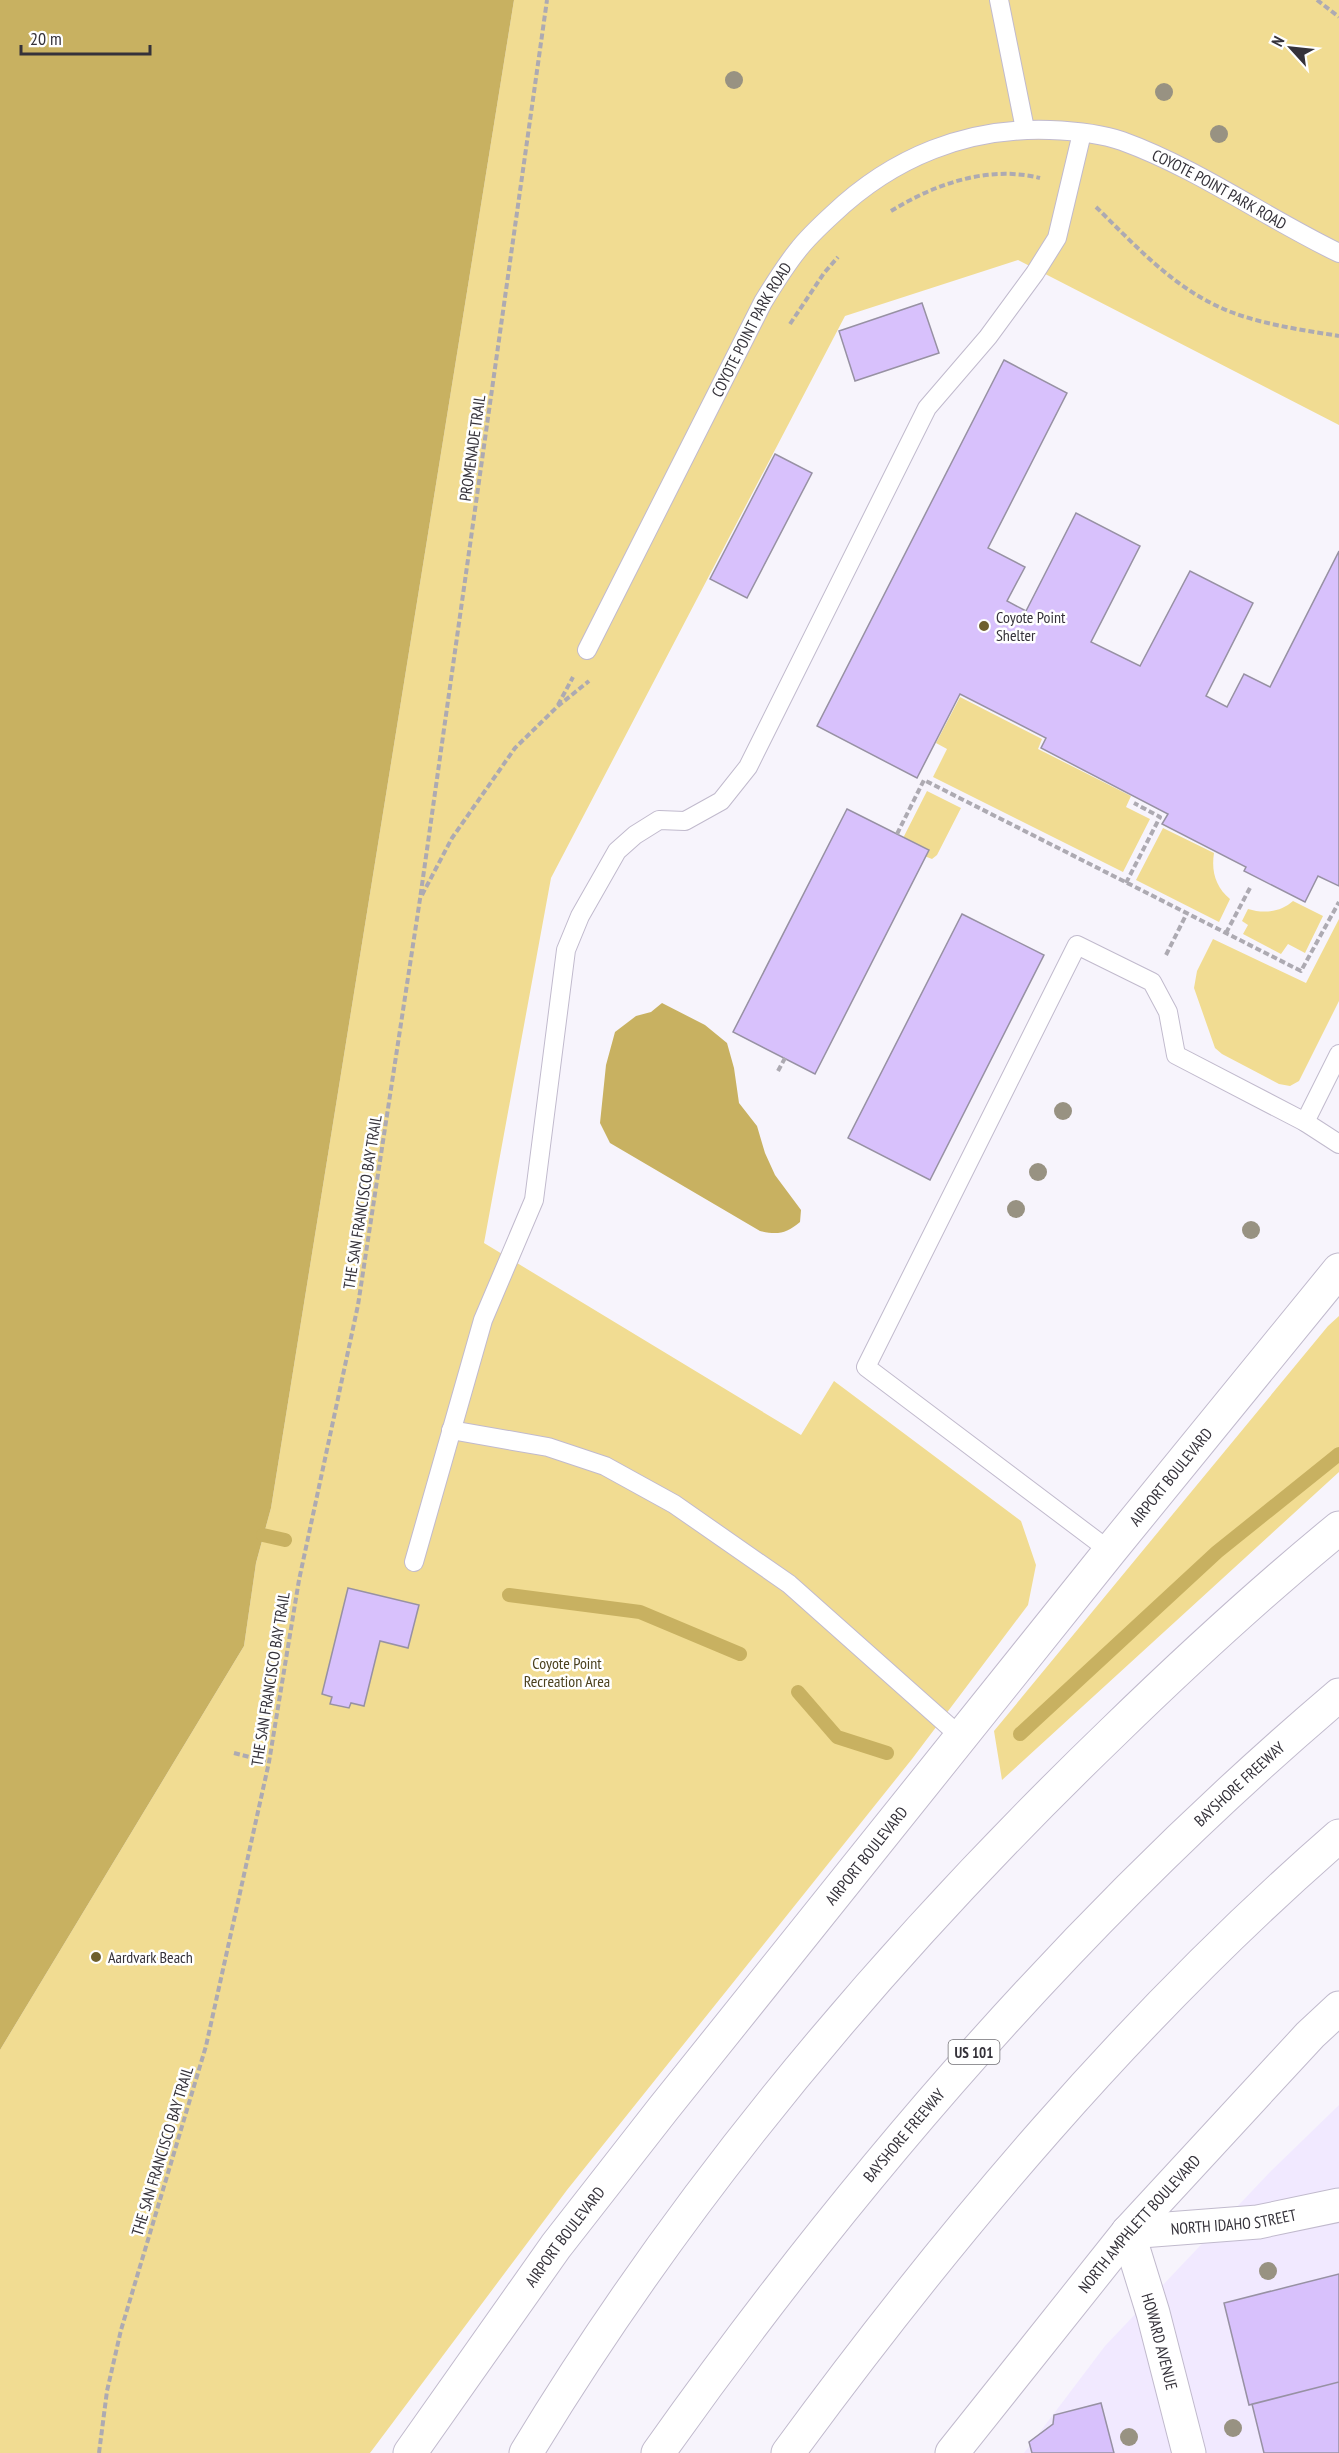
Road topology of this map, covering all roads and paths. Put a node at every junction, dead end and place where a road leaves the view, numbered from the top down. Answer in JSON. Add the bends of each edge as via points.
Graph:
{"nodes":[{"id":1,"x":547,"y":0,"type":"edge"},
{"id":2,"x":999,"y":0,"type":"edge"},
{"id":3,"x":1317,"y":0,"type":"edge"},
{"id":4,"x":1339,"y":17,"type":"edge"},
{"id":5,"x":1025,"y":129,"type":"junction"},
{"id":6,"x":1082,"y":133,"type":"junction"},
{"id":7,"x":1069,"y":189,"type":"junction"},
{"id":8,"x":885,"y":215,"type":"dead end"},
{"id":9,"x":844,"y":250,"type":"dead end"},
{"id":10,"x":1339,"y":253,"type":"edge"},
{"id":11,"x":788,"y":328,"type":"dead end"},
{"id":12,"x":1339,"y":336,"type":"edge"},
{"id":13,"x":587,"y":650,"type":"dead end"},
{"id":14,"x":592,"y":679,"type":"dead end"},
{"id":15,"x":1134,"y":803,"type":"dead end"},
{"id":16,"x":897,"y":834,"type":"dead end"},
{"id":17,"x":1126,"y":883,"type":"junction"},
{"id":18,"x":1251,"y":886,"type":"dead end"},
{"id":19,"x":420,"y":899,"type":"junction"},
{"id":20,"x":1339,"y":902,"type":"edge"},
{"id":21,"x":1187,"y":913,"type":"junction"},
{"id":22,"x":1226,"y":933,"type":"junction"},
{"id":23,"x":1152,"y":982,"type":"junction"},
{"id":24,"x":1339,"y":1054,"type":"edge"},
{"id":25,"x":785,"y":1058,"type":"dead end"},
{"id":26,"x":778,"y":1071,"type":"dead end"},
{"id":27,"x":1305,"y":1122,"type":"junction"},
{"id":28,"x":1339,"y":1144,"type":"edge"},
{"id":29,"x":1339,"y":1270,"type":"edge"},
{"id":30,"x":451,"y":1430,"type":"junction"},
{"id":31,"x":1339,"y":1527,"type":"edge"},
{"id":32,"x":1110,"y":1551,"type":"junction"},
{"id":33,"x":414,"y":1562,"type":"dead end"},
{"id":34,"x":1339,"y":1695,"type":"edge"},
{"id":35,"x":961,"y":1737,"type":"junction"},
{"id":36,"x":234,"y":1753,"type":"dead end"},
{"id":37,"x":269,"y":1762,"type":"junction"},
{"id":38,"x":1339,"y":1836,"type":"edge"},
{"id":39,"x":1339,"y":2008,"type":"edge"},
{"id":40,"x":1339,"y":2205,"type":"edge"},
{"id":41,"x":1128,"y":2232,"type":"junction"},
{"id":42,"x":99,"y":2453,"type":"edge"},
{"id":43,"x":410,"y":2453,"type":"edge"},
{"id":44,"x":526,"y":2453,"type":"edge"},
{"id":45,"x":658,"y":2453,"type":"edge"},
{"id":46,"x":788,"y":2453,"type":"edge"},
{"id":47,"x":952,"y":2453,"type":"edge"},
{"id":48,"x":1189,"y":2453,"type":"edge"}],
"edges":[{"from":1,"to":19,"type":"path","name":"PROMENADE TRAIL"},
{"from":2,"to":5,"type":"lane"},
{"from":3,"to":4,"type":"path"},
{"from":5,"to":6,"type":"lane","name":"COYOTE POINT PARK ROAD"},
{"from":5,"to":13,"type":"lane","name":"COYOTE POINT PARK ROAD","via":[[958,139],[904,162],[847,201],[799,248],[763,302]]},
{"from":6,"to":7,"type":"lane"},
{"from":6,"to":10,"type":"lane","name":"COYOTE POINT PARK ROAD","via":[[1119,140],[1155,154]]},
{"from":7,"to":8,"type":"path","via":[[1036,177],[982,174],[910,199]]},
{"from":7,"to":12,"type":"path","via":[[1090,201],[1158,268],[1206,300],[1257,320]]},
{"from":7,"to":30,"type":"lane","via":[[1057,238],[1035,273],[988,337],[927,408],[748,767],[721,801],[685,821],[659,820],[634,835],[617,851],[580,916],[566,950],[534,1200],[483,1320]]},
{"from":9,"to":11,"type":"path"},
{"from":14,"to":19,"type":"path","via":[[515,748],[452,838]]},
{"from":15,"to":17,"type":"path","via":[[1160,817]]},
{"from":16,"to":17,"type":"path","via":[[924,780]]},
{"from":17,"to":21,"type":"path"},
{"from":18,"to":22,"type":"path"},
{"from":19,"to":37,"type":"path","name":"THE SAN FRANCISCO BAY TRAIL","via":[[358,1305],[299,1580]]},
{"from":20,"to":22,"type":"path","via":[[1302,971]]},
{"from":21,"to":22,"type":"path"},
{"from":21,"to":23,"type":"path"},
{"from":23,"to":27,"type":"lane","via":[[1168,1012],[1176,1055]]},
{"from":23,"to":32,"type":"lane","via":[[1077,945],[866,1367]]},
{"from":24,"to":27,"type":"lane"},
{"from":25,"to":26,"type":"path"},
{"from":27,"to":28,"type":"lane"},
{"from":29,"to":32,"type":"main road","name":"AIRPORT BOULEVARD"},
{"from":30,"to":33,"type":"lane"},
{"from":30,"to":35,"type":"lane","via":[[560,1451],[605,1466],[674,1504],[789,1584]]},
{"from":31,"to":44,"type":"main road","via":[[1178,1669],[1057,1785],[923,1926],[824,2040],[718,2172],[624,2302]]},
{"from":32,"to":35,"type":"main road","name":"AIRPORT BOULEVARD"},
{"from":34,"to":45,"type":"main road","name":"BAYSHORE FREEWAY","number":"US 101","via":[[1129,1889],[968,2059],[817,2239]]},
{"from":35,"to":43,"type":"main road","name":"AIRPORT BOULEVARD","via":[[556,2246]]},
{"from":36,"to":37,"type":"path"},
{"from":37,"to":42,"type":"path","name":"THE SAN FRANCISCO BAY TRAIL","via":[[206,2046],[121,2330],[107,2391]]},
{"from":38,"to":46,"type":"main road","via":[[1188,1980],[1060,2115],[898,2308]]},
{"from":39,"to":41,"type":"main road","name":"NORTH AMPHLETT BOULEVARD"},
{"from":40,"to":41,"type":"main road","name":"NORTH IDAHO STREET","via":[[1258,2222]]},
{"from":41,"to":47,"type":"main road","name":"NORTH AMPHLETT BOULEVARD"},
{"from":41,"to":48,"type":"main road","name":"HOWARD AVENUE"}]}
